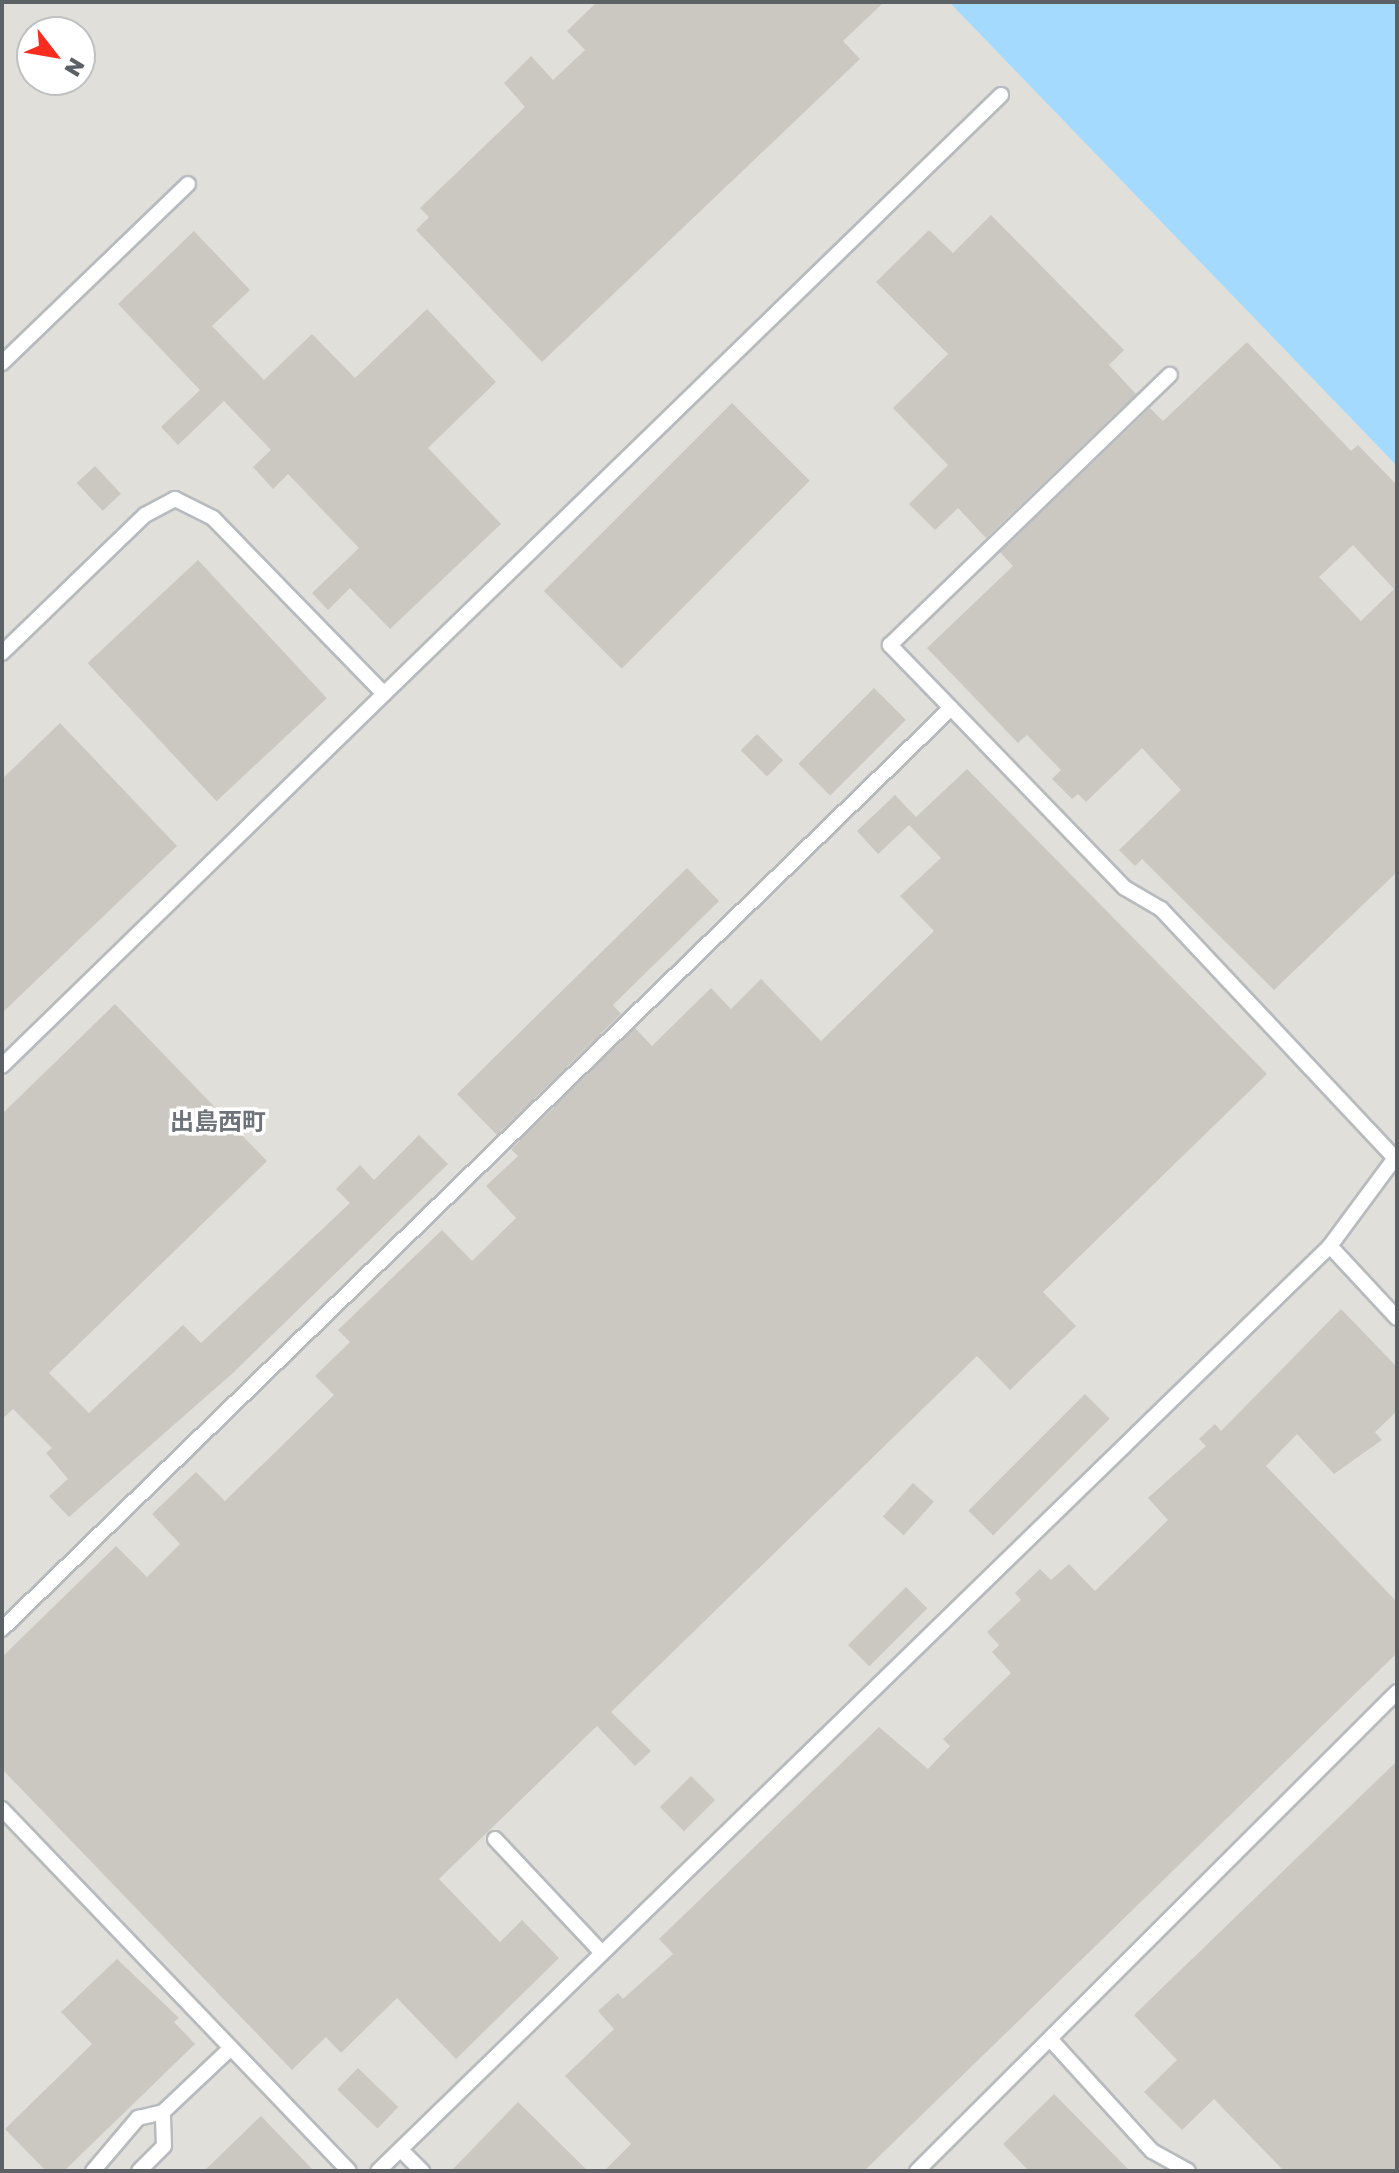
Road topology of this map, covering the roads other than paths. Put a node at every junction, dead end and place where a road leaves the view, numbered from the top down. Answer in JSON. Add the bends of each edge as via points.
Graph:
{"nodes":[{"id":1,"x":1001,"y":95,"type":"dead end"},
{"id":2,"x":188,"y":184,"type":"dead end"},
{"id":3,"x":2,"y":363,"type":"edge"},
{"id":4,"x":1170,"y":375,"type":"dead end"},
{"id":5,"x":2,"y":653,"type":"edge"},
{"id":6,"x":384,"y":694,"type":"junction"},
{"id":7,"x":951,"y":708,"type":"junction"},
{"id":8,"x":2,"y":1066,"type":"edge"},
{"id":9,"x":1396,"y":1157,"type":"edge"},
{"id":10,"x":1330,"y":1246,"type":"junction"},
{"id":11,"x":1397,"y":1318,"type":"edge"},
{"id":12,"x":2,"y":1629,"type":"edge"},
{"id":13,"x":1397,"y":1692,"type":"edge"},
{"id":14,"x":2,"y":1809,"type":"edge"},
{"id":15,"x":495,"y":1839,"type":"dead end"},
{"id":16,"x":600,"y":1951,"type":"junction"},
{"id":17,"x":1051,"y":2040,"type":"junction"},
{"id":18,"x":231,"y":2048,"type":"junction"},
{"id":19,"x":163,"y":2112,"type":"junction"},
{"id":20,"x":401,"y":2150,"type":"junction"},
{"id":21,"x":93,"y":2171,"type":"edge"},
{"id":22,"x":139,"y":2171,"type":"edge"},
{"id":23,"x":349,"y":2171,"type":"edge"},
{"id":24,"x":378,"y":2171,"type":"edge"},
{"id":25,"x":422,"y":2171,"type":"edge"},
{"id":26,"x":917,"y":2171,"type":"edge"},
{"id":27,"x":1188,"y":2171,"type":"edge"}],
"edges":[{"from":1,"to":6,"type":"lane"},
{"from":2,"to":3,"type":"lane"},
{"from":4,"to":7,"type":"lane","via":[[890,645]]},
{"from":5,"to":6,"type":"lane","via":[[145,515],[175,499],[213,518]]},
{"from":6,"to":8,"type":"lane"},
{"from":7,"to":9,"type":"lane","via":[[1125,888],[1161,909]]},
{"from":7,"to":12,"type":"lane"},
{"from":9,"to":10,"type":"lane"},
{"from":10,"to":11,"type":"lane"},
{"from":10,"to":16,"type":"lane"},
{"from":13,"to":17,"type":"lane"},
{"from":14,"to":18,"type":"lane"},
{"from":15,"to":16,"type":"lane"},
{"from":16,"to":20,"type":"lane"},
{"from":17,"to":26,"type":"lane"},
{"from":17,"to":27,"type":"lane","via":[[1152,2151]]},
{"from":18,"to":19,"type":"lane"},
{"from":18,"to":23,"type":"lane"},
{"from":19,"to":21,"type":"lane","via":[[138,2118]]},
{"from":19,"to":22,"type":"lane","via":[[164,2146]]},
{"from":20,"to":24,"type":"lane"},
{"from":20,"to":25,"type":"lane"}]}
